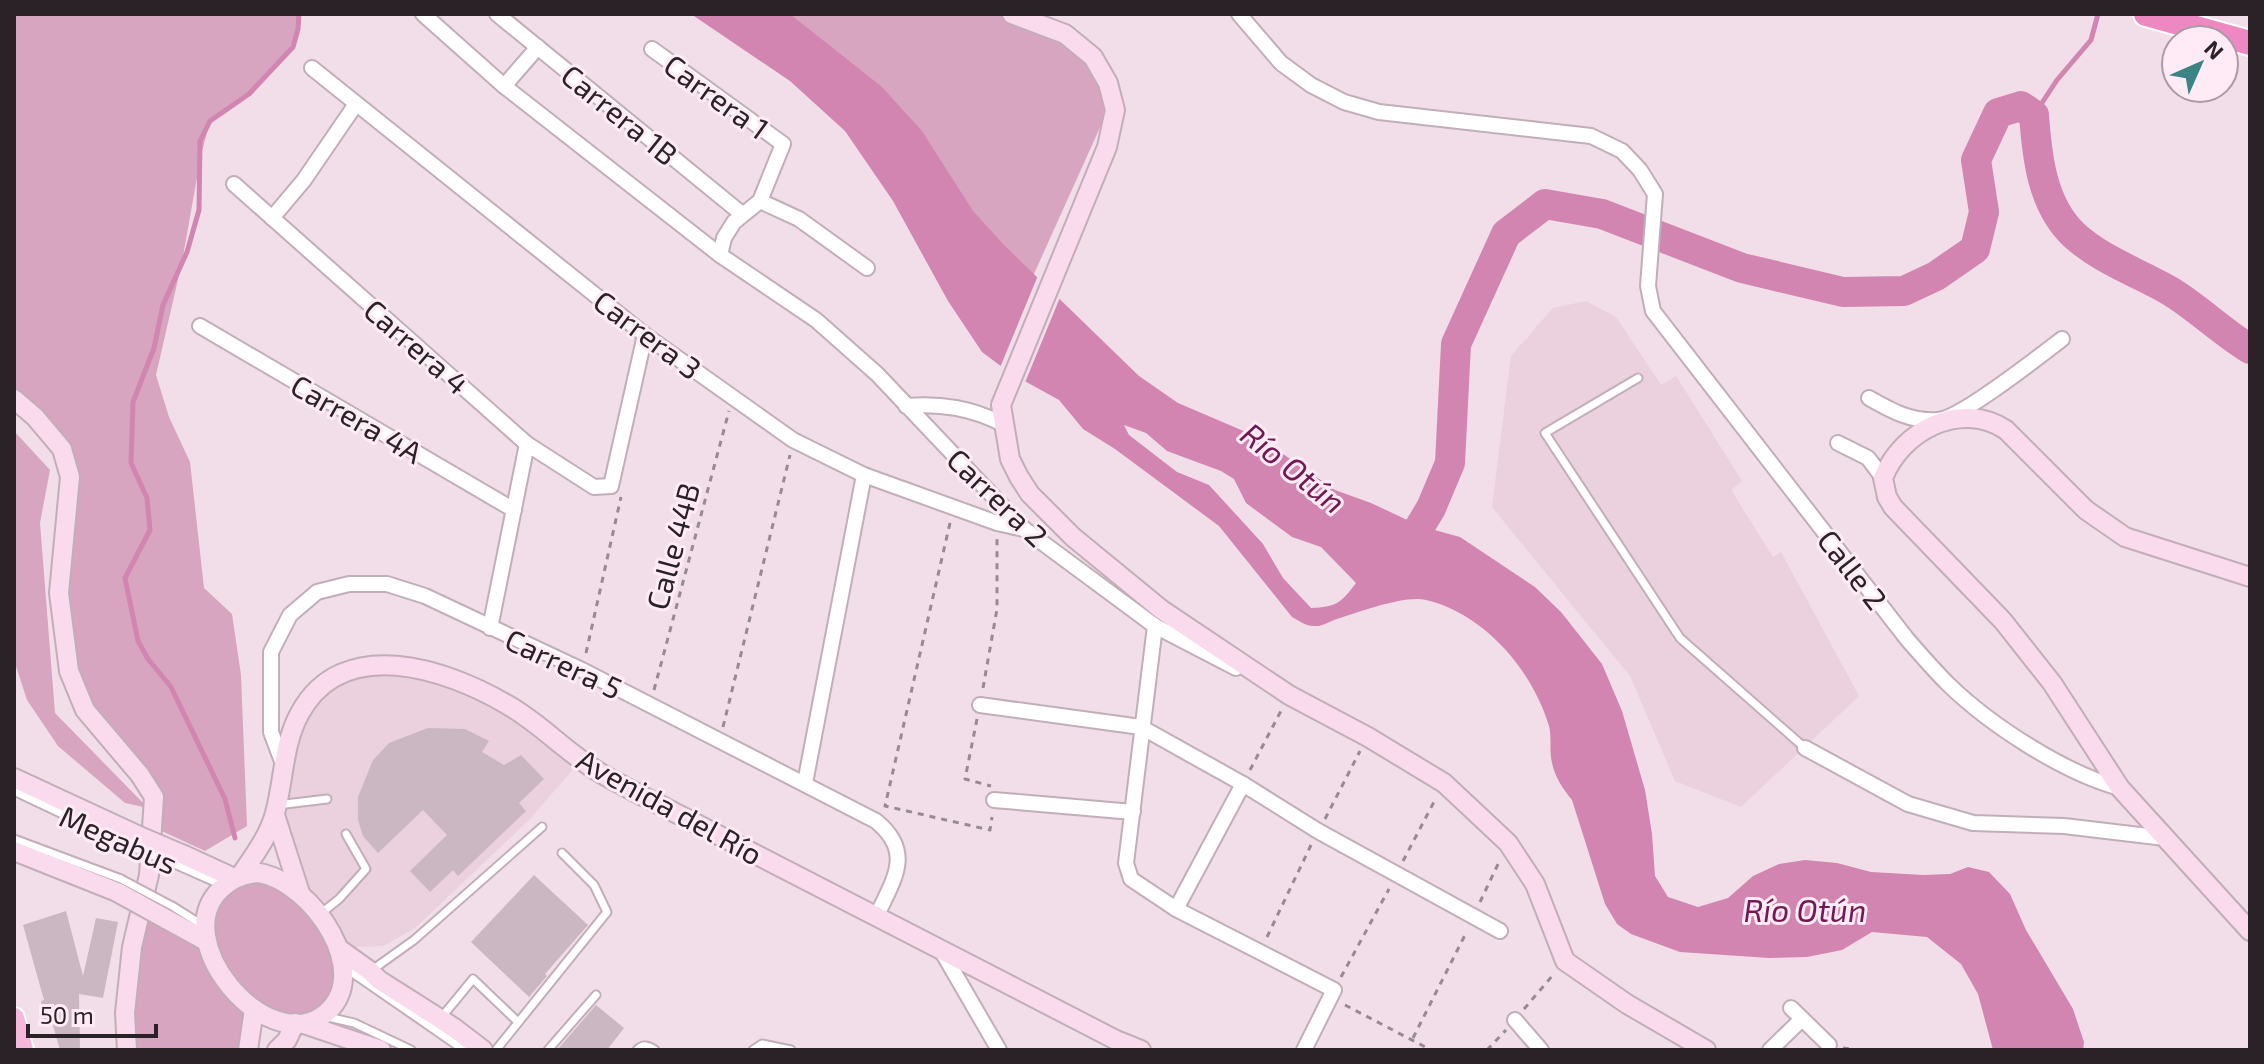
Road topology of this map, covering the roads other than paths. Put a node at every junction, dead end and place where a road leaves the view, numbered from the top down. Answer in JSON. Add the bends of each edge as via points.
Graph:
{"nodes":[{"id":1,"x":423,"y":14,"type":"edge"},
{"id":2,"x":497,"y":14,"type":"edge"},
{"id":3,"x":1012,"y":14,"type":"edge"},
{"id":4,"x":1239,"y":14,"type":"edge"},
{"id":5,"x":2146,"y":14,"type":"edge"},
{"id":6,"x":2247,"y":43,"type":"edge"},
{"id":7,"x":538,"y":47,"type":"junction"},
{"id":8,"x":652,"y":49,"type":"dead end"},
{"id":9,"x":312,"y":68,"type":"dead end"},
{"id":10,"x":504,"y":86,"type":"junction"},
{"id":11,"x":356,"y":104,"type":"junction"},
{"id":12,"x":234,"y":184,"type":"dead end"},
{"id":13,"x":760,"y":201,"type":"junction"},
{"id":14,"x":742,"y":214,"type":"junction"},
{"id":15,"x":272,"y":218,"type":"junction"},
{"id":16,"x":720,"y":255,"type":"junction"},
{"id":17,"x":867,"y":268,"type":"dead end"},
{"id":18,"x":200,"y":326,"type":"dead end"},
{"id":19,"x":645,"y":335,"type":"junction"},
{"id":20,"x":2062,"y":339,"type":"dead end"},
{"id":21,"x":1638,"y":378,"type":"dead end"},
{"id":22,"x":1869,"y":398,"type":"dead end"},
{"id":23,"x":14,"y":399,"type":"edge"},
{"id":24,"x":906,"y":406,"type":"junction"},
{"id":25,"x":1002,"y":414,"type":"junction"},
{"id":26,"x":1942,"y":420,"type":"junction"},
{"id":27,"x":1838,"y":443,"type":"dead end"},
{"id":28,"x":527,"y":444,"type":"junction"},
{"id":29,"x":864,"y":475,"type":"junction"},
{"id":30,"x":1883,"y":478,"type":"junction"},
{"id":31,"x":514,"y":510,"type":"junction"},
{"id":32,"x":1024,"y":529,"type":"junction"},
{"id":33,"x":2250,"y":577,"type":"edge"},
{"id":34,"x":1155,"y":626,"type":"junction"},
{"id":35,"x":490,"y":628,"type":"junction"},
{"id":36,"x":1289,"y":695,"type":"junction"},
{"id":37,"x":980,"y":705,"type":"road end"},
{"id":38,"x":1141,"y":727,"type":"junction"},
{"id":39,"x":1805,"y":748,"type":"joint"},
{"id":40,"x":283,"y":765,"type":"junction"},
{"id":41,"x":14,"y":778,"type":"edge"},
{"id":42,"x":805,"y":783,"type":"junction"},
{"id":43,"x":1243,"y":784,"type":"junction"},
{"id":44,"x":2120,"y":788,"type":"junction"},
{"id":45,"x":14,"y":791,"type":"edge"},
{"id":46,"x":327,"y":799,"type":"dead end"},
{"id":47,"x":994,"y":800,"type":"road end"},
{"id":48,"x":276,"y":810,"type":"junction"},
{"id":49,"x":1133,"y":812,"type":"junction"},
{"id":50,"x":542,"y":827,"type":"dead end"},
{"id":51,"x":346,"y":834,"type":"dead end"},
{"id":52,"x":2165,"y":838,"type":"junction"},
{"id":53,"x":14,"y":839,"type":"edge"},
{"id":54,"x":134,"y":841,"type":"junction"},
{"id":55,"x":14,"y":851,"type":"edge"},
{"id":56,"x":562,"y":853,"type":"dead end"},
{"id":57,"x":233,"y":880,"type":"junction"},
{"id":58,"x":119,"y":886,"type":"junction"},
{"id":59,"x":300,"y":893,"type":"junction"},
{"id":60,"x":1176,"y":909,"type":"junction"},
{"id":61,"x":319,"y":915,"type":"junction"},
{"id":62,"x":877,"y":915,"type":"junction"},
{"id":63,"x":1500,"y":931,"type":"dead end"},
{"id":64,"x":2250,"y":931,"type":"edge"},
{"id":65,"x":205,"y":934,"type":"junction"},
{"id":66,"x":939,"y":947,"type":"junction"},
{"id":67,"x":340,"y":958,"type":"junction"},
{"id":68,"x":370,"y":971,"type":"junction"},
{"id":69,"x":596,"y":995,"type":"dead end"},
{"id":70,"x":254,"y":1009,"type":"junction"},
{"id":71,"x":322,"y":1016,"type":"junction"},
{"id":72,"x":14,"y":1018,"type":"edge"},
{"id":73,"x":440,"y":1020,"type":"junction"},
{"id":74,"x":1515,"y":1020,"type":"road end"},
{"id":75,"x":518,"y":1022,"type":"junction"},
{"id":76,"x":299,"y":1024,"type":"junction"},
{"id":77,"x":1829,"y":1045,"type":"dead end"},
{"id":78,"x":128,"y":1049,"type":"edge"},
{"id":79,"x":23,"y":1050,"type":"edge"},
{"id":80,"x":248,"y":1050,"type":"edge"},
{"id":81,"x":277,"y":1050,"type":"edge"},
{"id":82,"x":381,"y":1050,"type":"edge"},
{"id":83,"x":411,"y":1050,"type":"edge"},
{"id":84,"x":464,"y":1050,"type":"edge"},
{"id":85,"x":483,"y":1050,"type":"edge"},
{"id":86,"x":496,"y":1050,"type":"edge"},
{"id":87,"x":548,"y":1050,"type":"edge"},
{"id":88,"x":637,"y":1050,"type":"edge"},
{"id":89,"x":655,"y":1050,"type":"edge"},
{"id":90,"x":753,"y":1050,"type":"edge"},
{"id":91,"x":791,"y":1050,"type":"edge"},
{"id":92,"x":999,"y":1050,"type":"edge"},
{"id":93,"x":1141,"y":1050,"type":"edge"},
{"id":94,"x":1304,"y":1050,"type":"edge"},
{"id":95,"x":1541,"y":1050,"type":"edge"},
{"id":96,"x":1706,"y":1050,"type":"edge"},
{"id":97,"x":1770,"y":1050,"type":"edge"}],
"edges":[{"from":1,"to":10,"type":"street","name":"Carrera 2"},
{"from":2,"to":7,"type":"street","name":"Carrera 1B"},
{"from":3,"to":25,"type":"main road","via":[[1065,34],[1093,57],[1115,110],[1107,147]]},
{"from":4,"to":44,"type":"street","name":"Calle 2","via":[[1281,63],[1344,102],[1379,112],[1591,136],[1622,151],[1655,194],[1648,286],[1653,311],[1907,639],[1950,686],[1989,717],[2087,778]]},
{"from":5,"to":6,"type":"highway"},
{"from":7,"to":10,"type":"street"},
{"from":7,"to":14,"type":"street","name":"Carrera 1B"},
{"from":8,"to":13,"type":"street","name":"Carrera 1","via":[[783,144]]},
{"from":9,"to":11,"type":"street","name":"Carrera 3"},
{"from":10,"to":16,"type":"street","name":"Carrera 2"},
{"from":11,"to":15,"type":"street"},
{"from":11,"to":19,"type":"street","name":"Carrera 3"},
{"from":12,"to":15,"type":"street","name":"Carrera 4"},
{"from":13,"to":14,"type":"street"},
{"from":13,"to":17,"type":"street","via":[[799,219]]},
{"from":14,"to":16,"type":"street","via":[[724,238]]},
{"from":15,"to":28,"type":"street","name":"Carrera 4"},
{"from":16,"to":24,"type":"street","name":"Carrera 2","via":[[816,320]]},
{"from":18,"to":31,"type":"street","name":"Carrera 4A"},
{"from":19,"to":28,"type":"street","name":"Carrera 4","via":[[611,486],[594,487]]},
{"from":19,"to":29,"type":"street","name":"Carrera 3","via":[[793,440]]},
{"from":20,"to":26,"type":"street"},
{"from":21,"to":39,"type":"lane","via":[[1545,433],[1680,638]]},
{"from":22,"to":26,"type":"street","via":[[1903,417]]},
{"from":23,"to":78,"type":"main road","via":[[62,449],[70,477],[59,593],[69,671],[85,710],[154,797],[149,875],[132,947],[125,1013]]},
{"from":24,"to":25,"type":"street","via":[[949,405]]},
{"from":24,"to":32,"type":"street","name":"Carrera 2"},
{"from":25,"to":36,"type":"main road","via":[[1019,477],[1065,529],[1162,610]]},
{"from":26,"to":30,"type":"main road","via":[[1909,442]]},
{"from":26,"to":33,"type":"main road","via":[[1978,417],[1994,422],[2086,510],[2125,537]]},
{"from":27,"to":30,"type":"street","via":[[1868,458]]},
{"from":28,"to":31,"type":"street"},
{"from":29,"to":32,"type":"street","name":"Carrera 3"},
{"from":29,"to":42,"type":"street"},
{"from":30,"to":44,"type":"main road","via":[[1887,497],[1900,515],[2030,654]]},
{"from":31,"to":35,"type":"street"},
{"from":32,"to":34,"type":"street","name":"Carrera 2"},
{"from":34,"to":36,"type":"street","name":"Carrera 2"},
{"from":34,"to":38,"type":"street"},
{"from":35,"to":40,"type":"street","name":"Carrera 5","via":[[387,584],[349,584],[317,592],[290,615],[271,652],[271,732]]},
{"from":35,"to":42,"type":"street","name":"Carrera 5"},
{"from":36,"to":96,"type":"main road","name":"Carrera 2","via":[[1444,783],[1508,843],[1535,884],[1565,961]]},
{"from":37,"to":38,"type":"street"},
{"from":38,"to":43,"type":"street"},
{"from":38,"to":49,"type":"street"},
{"from":39,"to":52,"type":"street","via":[[1908,804],[1973,823],[2064,826]]},
{"from":40,"to":48,"type":"main road","name":"Avenida del Río"},
{"from":40,"to":62,"type":"main road","name":"Avenida del Río","via":[[300,713],[327,682],[363,666],[423,670],[504,702],[603,775]]},
{"from":41,"to":54,"type":"main road"},
{"from":42,"to":62,"type":"street","name":"Carrera 5","via":[[876,821],[897,845],[897,873]]},
{"from":43,"to":60,"type":"street"},
{"from":43,"to":63,"type":"street"},
{"from":44,"to":52,"type":"main road"},
{"from":45,"to":54,"type":"lane","name":"Megabus"},
{"from":46,"to":48,"type":"lane"},
{"from":47,"to":49,"type":"street"},
{"from":48,"to":57,"type":"main road","name":"Avenida del Río","via":[[256,853]]},
{"from":48,"to":59,"type":"main road","name":"Avenida del Río"},
{"from":49,"to":60,"type":"street","via":[[1126,863],[1131,879]]},
{"from":50,"to":68,"type":"lane","via":[[414,940]]},
{"from":51,"to":61,"type":"lane","via":[[366,869]]},
{"from":52,"to":64,"type":"main road"},
{"from":53,"to":58,"type":"lane","name":"Megabus"},
{"from":54,"to":57,"type":"main road","bridge":true},
{"from":55,"to":58,"type":"main road"},
{"from":56,"to":75,"type":"lane","via":[[594,885],[607,912]]},
{"from":57,"to":59,"type":"main road","via":[[269,875]]},
{"from":57,"to":65,"type":"main road","via":[[210,903]]},
{"from":58,"to":65,"type":"main road","bridge":true},
{"from":59,"to":61,"type":"main road"},
{"from":60,"to":94,"type":"street","via":[[1334,990]]},
{"from":61,"to":67,"type":"main road"},
{"from":62,"to":66,"type":"main road","name":"Avenida del Río"},
{"from":65,"to":70,"type":"main road","via":[[225,979]]},
{"from":66,"to":92,"type":"street"},
{"from":66,"to":93,"type":"main road","name":"Avenida del Río"},
{"from":67,"to":68,"type":"main road"},
{"from":67,"to":71,"type":"main road","via":[[341,989]]},
{"from":67,"to":84,"type":"lane"},
{"from":68,"to":73,"type":"main road"},
{"from":69,"to":87,"type":"lane"},
{"from":70,"to":76,"type":"main road","via":[[271,1019]]},
{"from":70,"to":80,"type":"main road"},
{"from":71,"to":76,"type":"main road"},
{"from":71,"to":83,"type":"lane","via":[[354,1023]]},
{"from":72,"to":79,"type":"main road"},
{"from":73,"to":75,"type":"lane","via":[[473,979]]},
{"from":73,"to":85,"type":"main road"},
{"from":74,"to":95,"type":"street"},
{"from":75,"to":86,"type":"lane"},
{"from":76,"to":81,"type":"main road"},
{"from":76,"to":82,"type":"main road"},
{"from":77,"to":97,"type":"street","via":[[1796,1014]]},
{"from":88,"to":89,"type":"lane","via":[[643,1045]]},
{"from":90,"to":91,"type":"lane","via":[[762,1044]]}]}
